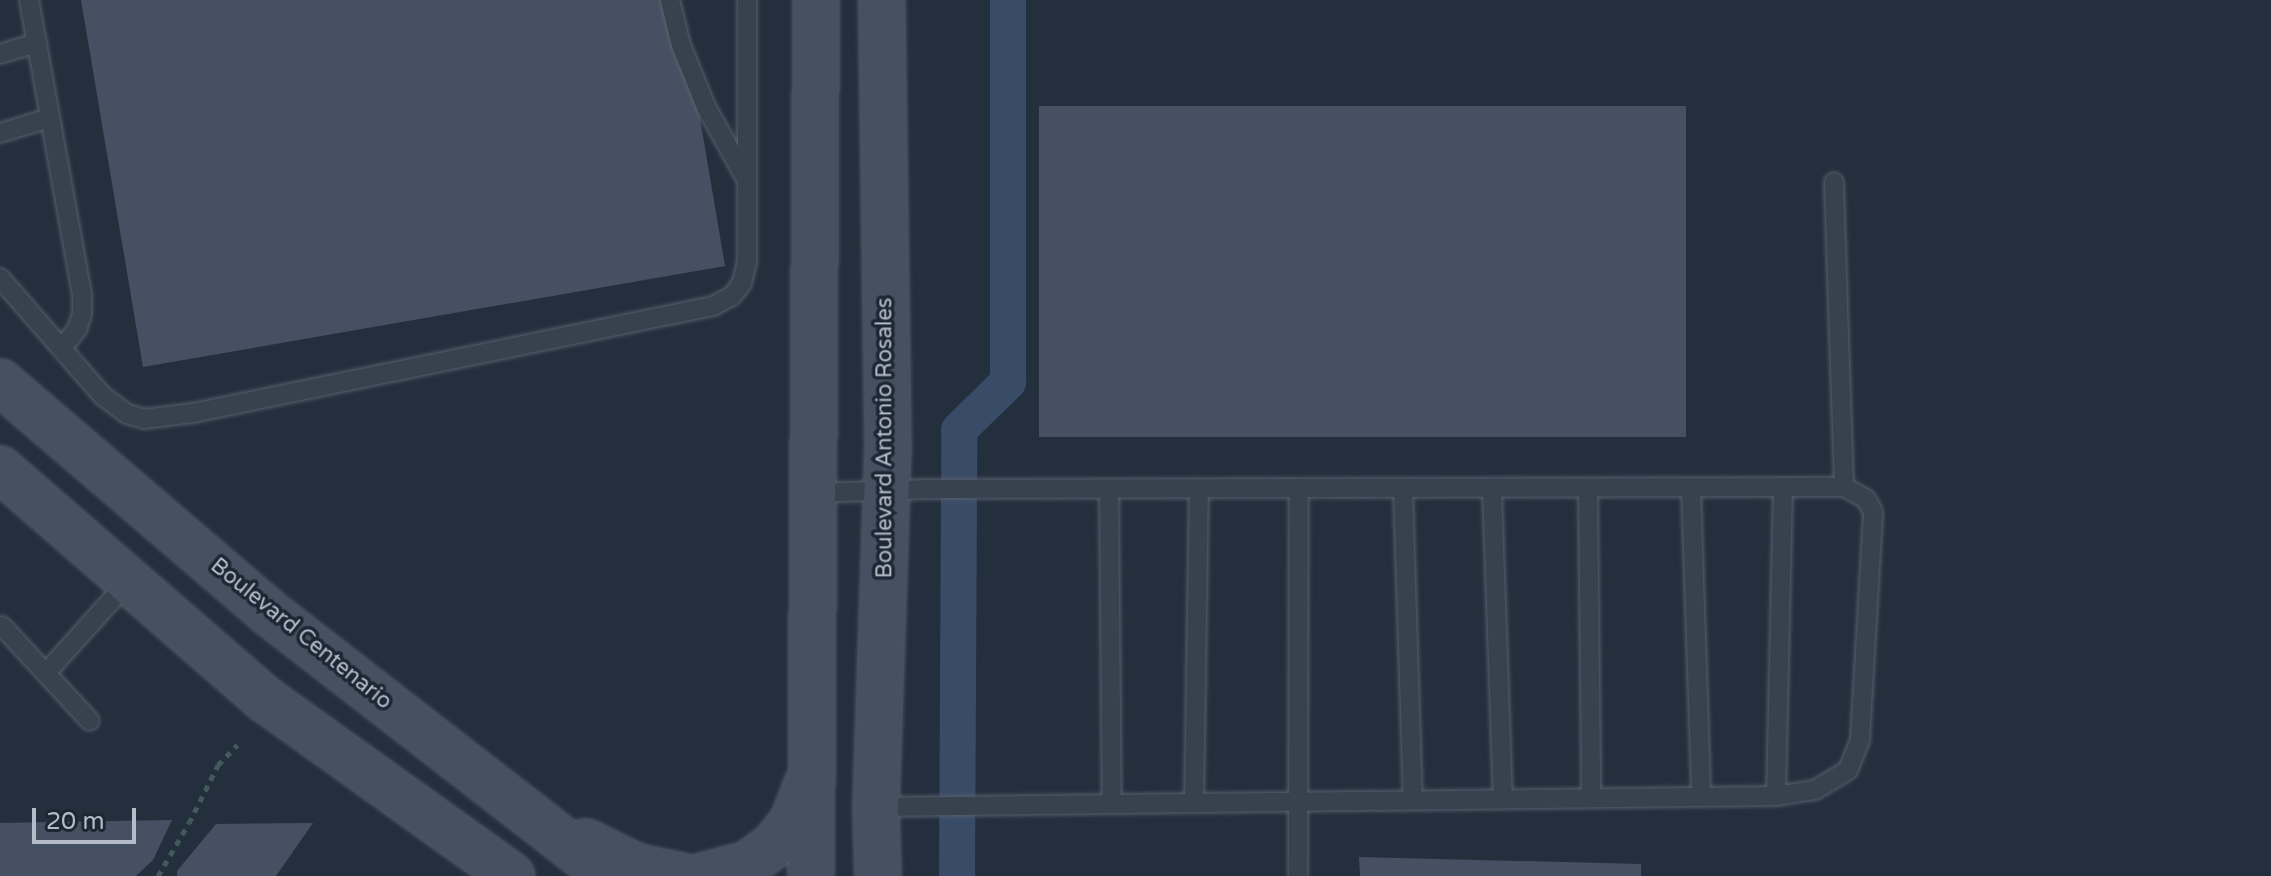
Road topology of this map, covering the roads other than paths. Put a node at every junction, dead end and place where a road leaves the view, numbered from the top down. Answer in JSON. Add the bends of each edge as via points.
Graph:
{"nodes":[{"id":1,"x":29,"y":0,"type":"edge"},
{"id":2,"x":670,"y":0,"type":"edge"},
{"id":3,"x":747,"y":0,"type":"edge"},
{"id":4,"x":816,"y":0,"type":"edge"},
{"id":5,"x":882,"y":0,"type":"edge"},
{"id":6,"x":37,"y":43,"type":"junction"},
{"id":7,"x":0,"y":54,"type":"edge"},
{"id":8,"x":49,"y":118,"type":"junction"},
{"id":9,"x":0,"y":133,"type":"edge"},
{"id":10,"x":747,"y":180,"type":"junction"},
{"id":11,"x":1834,"y":182,"type":"dead end"},
{"id":12,"x":0,"y":278,"type":"edge"},
{"id":13,"x":62,"y":348,"type":"junction"},
{"id":14,"x":0,"y":382,"type":"edge"},
{"id":15,"x":0,"y":469,"type":"edge"},
{"id":16,"x":1783,"y":487,"type":"junction"},
{"id":17,"x":1844,"y":487,"type":"junction"},
{"id":18,"x":1299,"y":488,"type":"junction"},
{"id":19,"x":1403,"y":488,"type":"junction"},
{"id":20,"x":1492,"y":488,"type":"junction"},
{"id":21,"x":1588,"y":488,"type":"junction"},
{"id":22,"x":1691,"y":488,"type":"junction"},
{"id":23,"x":908,"y":489,"type":"junction"},
{"id":24,"x":1109,"y":489,"type":"junction"},
{"id":25,"x":1199,"y":489,"type":"junction"},
{"id":26,"x":815,"y":493,"type":"junction"},
{"id":27,"x":127,"y":583,"type":"junction"},
{"id":28,"x":2,"y":626,"type":"dead end"},
{"id":29,"x":46,"y":673,"type":"junction"},
{"id":30,"x":90,"y":721,"type":"dead end"},
{"id":31,"x":814,"y":748,"type":"junction"},
{"id":32,"x":1701,"y":794,"type":"junction"},
{"id":33,"x":1591,"y":796,"type":"junction"},
{"id":34,"x":1776,"y":796,"type":"junction"},
{"id":35,"x":507,"y":797,"type":"junction"},
{"id":36,"x":1503,"y":797,"type":"junction"},
{"id":37,"x":1413,"y":799,"type":"junction"},
{"id":38,"x":1300,"y":800,"type":"junction"},
{"id":39,"x":1194,"y":803,"type":"junction"},
{"id":40,"x":1112,"y":804,"type":"junction"},
{"id":41,"x":888,"y":842,"type":"edge"},
{"id":42,"x":471,"y":861,"type":"edge"},
{"id":43,"x":512,"y":876,"type":"edge"},
{"id":44,"x":609,"y":876,"type":"edge"},
{"id":45,"x":681,"y":876,"type":"edge"},
{"id":46,"x":703,"y":876,"type":"edge"},
{"id":47,"x":811,"y":876,"type":"edge"},
{"id":48,"x":1298,"y":876,"type":"edge"}],
"edges":[{"from":1,"to":6,"type":"lane"},
{"from":2,"to":10,"type":"lane","via":[[706,107]]},
{"from":3,"to":10,"type":"lane"},
{"from":4,"to":26,"type":"main road"},
{"from":5,"to":23,"type":"main road","name":"Boulevard Antonio Rosales"},
{"from":6,"to":7,"type":"lane"},
{"from":6,"to":8,"type":"lane"},
{"from":8,"to":9,"type":"lane"},
{"from":8,"to":13,"type":"lane","via":[[82,294],[77,329]]},
{"from":10,"to":13,"type":"lane","via":[[742,283],[713,306],[144,419],[103,396]]},
{"from":11,"to":17,"type":"lane"},
{"from":12,"to":13,"type":"lane"},
{"from":14,"to":35,"type":"main road","name":"Boulevard Centenario","via":[[267,611]]},
{"from":15,"to":27,"type":"main road"},
{"from":16,"to":17,"type":"lane"},
{"from":16,"to":22,"type":"lane"},
{"from":16,"to":34,"type":"lane"},
{"from":17,"to":34,"type":"lane","via":[[1866,499],[1873,512],[1860,740],[1848,770],[1836,780],[1815,790]]},
{"from":18,"to":19,"type":"lane"},
{"from":18,"to":25,"type":"lane"},
{"from":18,"to":38,"type":"lane"},
{"from":19,"to":20,"type":"lane"},
{"from":19,"to":37,"type":"lane"},
{"from":20,"to":21,"type":"lane"},
{"from":20,"to":36,"type":"lane"},
{"from":21,"to":22,"type":"lane"},
{"from":21,"to":33,"type":"lane"},
{"from":22,"to":32,"type":"lane"},
{"from":23,"to":24,"type":"lane"},
{"from":23,"to":26,"type":"lane"},
{"from":23,"to":41,"type":"main road","name":"Boulevard Antonio Rosales"},
{"from":24,"to":25,"type":"lane"},
{"from":24,"to":40,"type":"lane"},
{"from":25,"to":39,"type":"lane"},
{"from":26,"to":31,"type":"main road"},
{"from":27,"to":29,"type":"lane"},
{"from":27,"to":42,"type":"main road"},
{"from":28,"to":29,"type":"lane"},
{"from":29,"to":30,"type":"lane"},
{"from":31,"to":46,"type":"main road","via":[[805,794],[773,846],[748,864]]},
{"from":31,"to":47,"type":"main road"},
{"from":32,"to":33,"type":"lane"},
{"from":32,"to":34,"type":"lane"},
{"from":33,"to":36,"type":"lane"},
{"from":35,"to":44,"type":"main road","name":"Boulevard Centenario"},
{"from":35,"to":45,"type":"main road","via":[[637,867]]},
{"from":36,"to":37,"type":"lane"},
{"from":37,"to":38,"type":"lane"},
{"from":38,"to":39,"type":"lane"},
{"from":38,"to":48,"type":"lane"},
{"from":39,"to":40,"type":"lane"},
{"from":40,"to":41,"type":"lane","via":[[1040,807]]},
{"from":42,"to":43,"type":"main road"}]}
